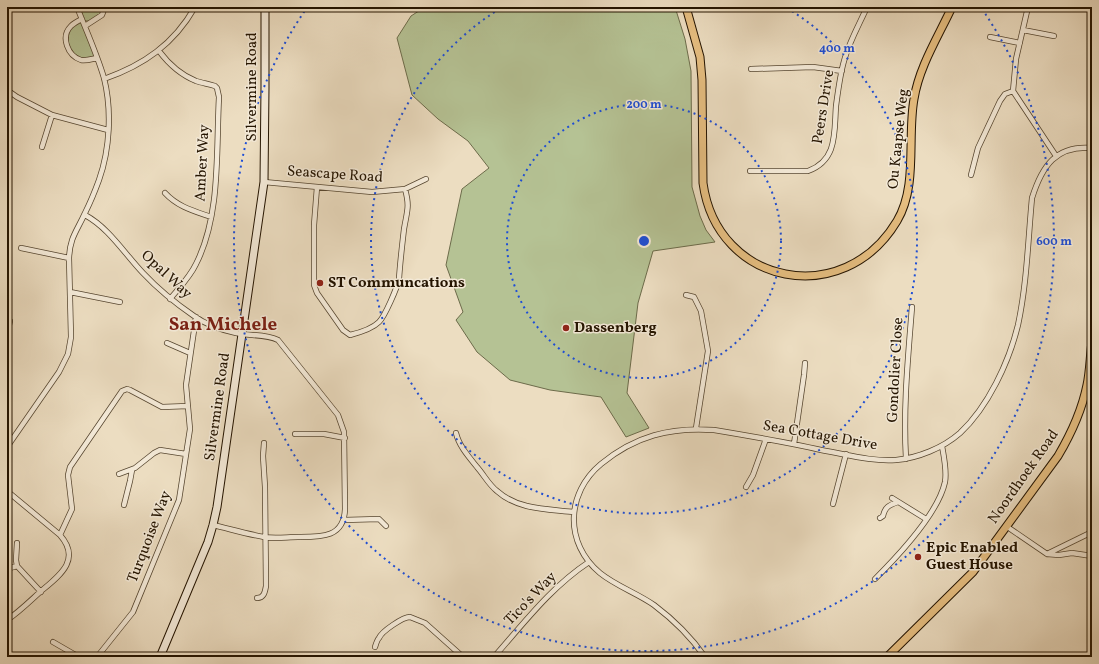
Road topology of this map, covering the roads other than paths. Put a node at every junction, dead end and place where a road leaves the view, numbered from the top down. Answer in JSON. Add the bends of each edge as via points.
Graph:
{"nodes":[{"id":1,"x":77,"y":7,"type":"edge"},
{"id":2,"x":105,"y":7,"type":"edge"},
{"id":3,"x":195,"y":7,"type":"edge"},
{"id":4,"x":265,"y":7,"type":"edge"},
{"id":5,"x":686,"y":7,"type":"edge"},
{"id":6,"x":867,"y":7,"type":"edge"},
{"id":7,"x":952,"y":7,"type":"edge"},
{"id":8,"x":1028,"y":7,"type":"edge"},
{"id":9,"x":82,"y":19,"type":"junction"},
{"id":10,"x":85,"y":26,"type":"junction"},
{"id":11,"x":1023,"y":30,"type":"junction"},
{"id":12,"x":1054,"y":36,"type":"dead end"},
{"id":13,"x":990,"y":37,"type":"dead end"},
{"id":14,"x":1020,"y":43,"type":"junction"},
{"id":15,"x":159,"y":51,"type":"junction"},
{"id":16,"x":97,"y":58,"type":"junction"},
{"id":17,"x":751,"y":69,"type":"dead end"},
{"id":18,"x":842,"y":71,"type":"junction"},
{"id":19,"x":104,"y":79,"type":"junction"},
{"id":20,"x":7,"y":90,"type":"edge"},
{"id":21,"x":1013,"y":91,"type":"junction"},
{"id":22,"x":52,"y":115,"type":"junction"},
{"id":23,"x":108,"y":130,"type":"junction"},
{"id":24,"x":42,"y":147,"type":"dead end"},
{"id":25,"x":1092,"y":148,"type":"edge"},
{"id":26,"x":1056,"y":156,"type":"junction"},
{"id":27,"x":750,"y":171,"type":"dead end"},
{"id":28,"x":971,"y":175,"type":"dead end"},
{"id":29,"x":426,"y":179,"type":"dead end"},
{"id":30,"x":264,"y":182,"type":"junction"},
{"id":31,"x":317,"y":187,"type":"junction"},
{"id":32,"x":405,"y":189,"type":"junction"},
{"id":33,"x":165,"y":193,"type":"dead end"},
{"id":34,"x":85,"y":215,"type":"junction"},
{"id":35,"x":211,"y":217,"type":"junction"},
{"id":36,"x":21,"y":248,"type":"dead end"},
{"id":37,"x":69,"y":258,"type":"junction"},
{"id":38,"x":70,"y":292,"type":"junction"},
{"id":39,"x":686,"y":295,"type":"dead end"},
{"id":40,"x":170,"y":299,"type":"junction"},
{"id":41,"x":120,"y":302,"type":"dead end"},
{"id":42,"x":912,"y":307,"type":"dead end"},
{"id":43,"x":196,"y":318,"type":"junction"},
{"id":44,"x":10,"y":321,"type":"dead end"},
{"id":45,"x":7,"y":334,"type":"edge"},
{"id":46,"x":242,"y":334,"type":"junction"},
{"id":47,"x":1092,"y":342,"type":"edge"},
{"id":48,"x":167,"y":344,"type":"dead end"},
{"id":49,"x":190,"y":353,"type":"junction"},
{"id":50,"x":805,"y":363,"type":"dead end"},
{"id":51,"x":188,"y":406,"type":"junction"},
{"id":52,"x":696,"y":428,"type":"junction"},
{"id":53,"x":456,"y":433,"type":"dead end"},
{"id":54,"x":295,"y":434,"type":"dead end"},
{"id":55,"x":344,"y":438,"type":"junction"},
{"id":56,"x":766,"y":439,"type":"junction"},
{"id":57,"x":264,"y":442,"type":"dead end"},
{"id":58,"x":794,"y":444,"type":"junction"},
{"id":59,"x":942,"y":446,"type":"junction"},
{"id":60,"x":7,"y":447,"type":"edge"},
{"id":61,"x":186,"y":454,"type":"junction"},
{"id":62,"x":846,"y":454,"type":"junction"},
{"id":63,"x":906,"y":459,"type":"junction"},
{"id":64,"x":132,"y":470,"type":"junction"},
{"id":65,"x":119,"y":474,"type":"dead end"},
{"id":66,"x":746,"y":487,"type":"dead end"},
{"id":67,"x":7,"y":491,"type":"edge"},
{"id":68,"x":892,"y":498,"type":"dead end"},
{"id":69,"x":898,"y":502,"type":"junction"},
{"id":70,"x":833,"y":504,"type":"dead end"},
{"id":71,"x":124,"y":505,"type":"dead end"},
{"id":72,"x":574,"y":512,"type":"junction"},
{"id":73,"x":880,"y":518,"type":"dead end"},
{"id":74,"x":926,"y":519,"type":"junction"},
{"id":75,"x":344,"y":520,"type":"junction"},
{"id":76,"x":213,"y":526,"type":"junction"},
{"id":77,"x":386,"y":526,"type":"dead end"},
{"id":78,"x":1006,"y":526,"type":"junction"},
{"id":79,"x":1092,"y":532,"type":"edge"},
{"id":80,"x":60,"y":535,"type":"junction"},
{"id":81,"x":265,"y":537,"type":"junction"},
{"id":82,"x":17,"y":543,"type":"dead end"},
{"id":83,"x":1047,"y":554,"type":"junction"},
{"id":84,"x":1092,"y":556,"type":"edge"},
{"id":85,"x":589,"y":562,"type":"junction"},
{"id":86,"x":17,"y":566,"type":"junction"},
{"id":87,"x":7,"y":569,"type":"edge"},
{"id":88,"x":875,"y":579,"type":"dead end"},
{"id":89,"x":41,"y":592,"type":"junction"},
{"id":90,"x":257,"y":598,"type":"dead end"},
{"id":91,"x":7,"y":620,"type":"edge"},
{"id":92,"x":53,"y":642,"type":"dead end"},
{"id":93,"x":376,"y":645,"type":"dead end"},
{"id":94,"x":79,"y":657,"type":"edge"},
{"id":95,"x":97,"y":657,"type":"edge"},
{"id":96,"x":160,"y":657,"type":"edge"},
{"id":97,"x":463,"y":657,"type":"edge"},
{"id":98,"x":494,"y":657,"type":"edge"},
{"id":99,"x":705,"y":657,"type":"edge"},
{"id":100,"x":887,"y":657,"type":"edge"}],
"edges":[{"from":1,"to":9,"type":"street"},
{"from":2,"to":10,"type":"street","via":[[102,14]]},
{"from":3,"to":15,"type":"street","via":[[178,33]]},
{"from":4,"to":30,"type":"street","name":"Silvermine Road"},
{"from":5,"to":7,"type":"main road","name":"Ou Kaapse Weg","via":[[700,57],[703,183],[710,212],[726,239],[750,260],[779,272],[810,276],[839,270],[859,262],[883,242],[898,219],[909,182],[912,114],[916,88]]},
{"from":6,"to":18,"type":"street","name":"Peers Drive","via":[[849,46]]},
{"from":8,"to":11,"type":"street"},
{"from":9,"to":10,"type":"street"},
{"from":9,"to":16,"type":"street","via":[[68,31],[68,50],[80,60]]},
{"from":10,"to":16,"type":"street"},
{"from":11,"to":12,"type":"street"},
{"from":11,"to":14,"type":"street"},
{"from":13,"to":14,"type":"street"},
{"from":14,"to":21,"type":"street"},
{"from":15,"to":19,"type":"street","via":[[127,70]]},
{"from":15,"to":35,"type":"street","name":"Amber Way","via":[[178,71],[217,88],[215,196]]},
{"from":16,"to":19,"type":"street"},
{"from":17,"to":18,"type":"street","via":[[813,67]]},
{"from":18,"to":27,"type":"street","name":"Peers Drive","via":[[834,141],[826,159],[808,171]]},
{"from":19,"to":23,"type":"street"},
{"from":20,"to":22,"type":"street"},
{"from":21,"to":26,"type":"street"},
{"from":21,"to":28,"type":"street","via":[[1005,94],[1000,101],[978,148]]},
{"from":22,"to":23,"type":"street"},
{"from":22,"to":24,"type":"street"},
{"from":23,"to":34,"type":"street","via":[[100,179]]},
{"from":25,"to":26,"type":"street","name":"Sea Cottage Drive","via":[[1074,148]]},
{"from":26,"to":59,"type":"street","name":"Sea Cottage Drive","via":[[1043,171],[1032,198],[1022,303],[1011,347],[996,383],[975,417],[960,433]]},
{"from":29,"to":32,"type":"street","name":"Seascape Road"},
{"from":30,"to":31,"type":"street","name":"Seascape Road"},
{"from":30,"to":46,"type":"street","name":"Silvermine Road"},
{"from":31,"to":32,"type":"street","name":"Seascape Road","via":[[372,192]]},
{"from":31,"to":32,"type":"street","via":[[314,225],[315,288],[343,330],[350,335],[380,321],[397,287],[408,208]]},
{"from":33,"to":35,"type":"street","via":[[174,202]]},
{"from":34,"to":37,"type":"street","via":[[71,240]]},
{"from":34,"to":40,"type":"street","name":"Opal Way","via":[[106,230],[143,273]]},
{"from":35,"to":40,"type":"street","name":"Amber Way","via":[[196,265]]},
{"from":36,"to":37,"type":"street"},
{"from":37,"to":38,"type":"street"},
{"from":38,"to":41,"type":"street"},
{"from":38,"to":60,"type":"street","via":[[71,337],[68,354],[59,372]]},
{"from":39,"to":52,"type":"street","via":[[694,297],[699,304],[708,351]]},
{"from":40,"to":43,"type":"street","name":"Opal Way"},
{"from":42,"to":63,"type":"street","name":"Gondolier Close","via":[[906,375]]},
{"from":43,"to":46,"type":"street","name":"Opal Way"},
{"from":43,"to":49,"type":"street","name":"Turquoise Way"},
{"from":44,"to":45,"type":"street"},
{"from":46,"to":55,"type":"street","name":"Opal Way","via":[[275,338],[282,343],[338,415]]},
{"from":46,"to":76,"type":"street","name":"Silvermine Road"},
{"from":47,"to":78,"type":"main road","name":"Noordhoek Road","via":[[1083,403],[1071,432],[1058,456]]},
{"from":48,"to":49,"type":"street"},
{"from":49,"to":51,"type":"street","name":"Turquoise Way","via":[[186,385]]},
{"from":50,"to":58,"type":"street"},
{"from":51,"to":61,"type":"street","name":"Turquoise Way","via":[[190,429]]},
{"from":51,"to":80,"type":"street","via":[[162,407],[130,390],[122,391],[70,467],[68,475],[72,509]]},
{"from":52,"to":56,"type":"street","name":"Sea Cottage Drive"},
{"from":52,"to":72,"type":"street","name":"Sea Cottage Drive","via":[[655,434],[630,444],[615,454],[597,468],[583,484]]},
{"from":53,"to":72,"type":"street","via":[[470,458],[502,495],[521,505]]},
{"from":54,"to":55,"type":"street","via":[[324,434]]},
{"from":55,"to":75,"type":"street","name":"Opal Way"},
{"from":56,"to":58,"type":"street","name":"Sea Cottage Drive"},
{"from":56,"to":66,"type":"street"},
{"from":57,"to":81,"type":"street"},
{"from":58,"to":62,"type":"street","name":"Sea Cottage Drive"},
{"from":59,"to":63,"type":"street","name":"Sea Cottage Drive"},
{"from":59,"to":74,"type":"street","via":[[945,481],[941,496]]},
{"from":61,"to":64,"type":"street","via":[[160,450]]},
{"from":61,"to":95,"type":"street","name":"Turquoise Way","via":[[179,500],[136,605],[130,618]]},
{"from":62,"to":63,"type":"street","name":"Sea Cottage Drive","via":[[885,460]]},
{"from":62,"to":70,"type":"street"},
{"from":64,"to":65,"type":"street"},
{"from":64,"to":71,"type":"street"},
{"from":67,"to":80,"type":"street"},
{"from":68,"to":69,"type":"street"},
{"from":69,"to":73,"type":"street","via":[[888,506]]},
{"from":69,"to":74,"type":"street"},
{"from":72,"to":85,"type":"street","name":"Sea Cottage Drive","via":[[578,544]]},
{"from":74,"to":88,"type":"street","via":[[897,557]]},
{"from":75,"to":77,"type":"street","via":[[379,519]]},
{"from":75,"to":81,"type":"street","via":[[333,533],[322,537]]},
{"from":76,"to":81,"type":"street"},
{"from":76,"to":96,"type":"street","name":"Silvermine Road"},
{"from":78,"to":83,"type":"street"},
{"from":78,"to":100,"type":"main road","name":"Noordhoek Road","via":[[973,572]]},
{"from":79,"to":83,"type":"street"},
{"from":80,"to":89,"type":"street","via":[[68,547],[69,559],[58,577]]},
{"from":81,"to":90,"type":"street","via":[[265,590],[262,597]]},
{"from":82,"to":86,"type":"street"},
{"from":83,"to":84,"type":"street","via":[[1072,553]]},
{"from":85,"to":98,"type":"street","name":"Tico's Way","via":[[550,593]]},
{"from":85,"to":99,"type":"street","name":"Sea Cottage Drive","via":[[601,574],[647,600],[670,618],[684,630]]},
{"from":86,"to":87,"type":"street"},
{"from":86,"to":89,"type":"street"},
{"from":89,"to":91,"type":"street"},
{"from":92,"to":94,"type":"street"},
{"from":93,"to":97,"type":"street","via":[[382,634],[410,617],[425,623]]}]}
